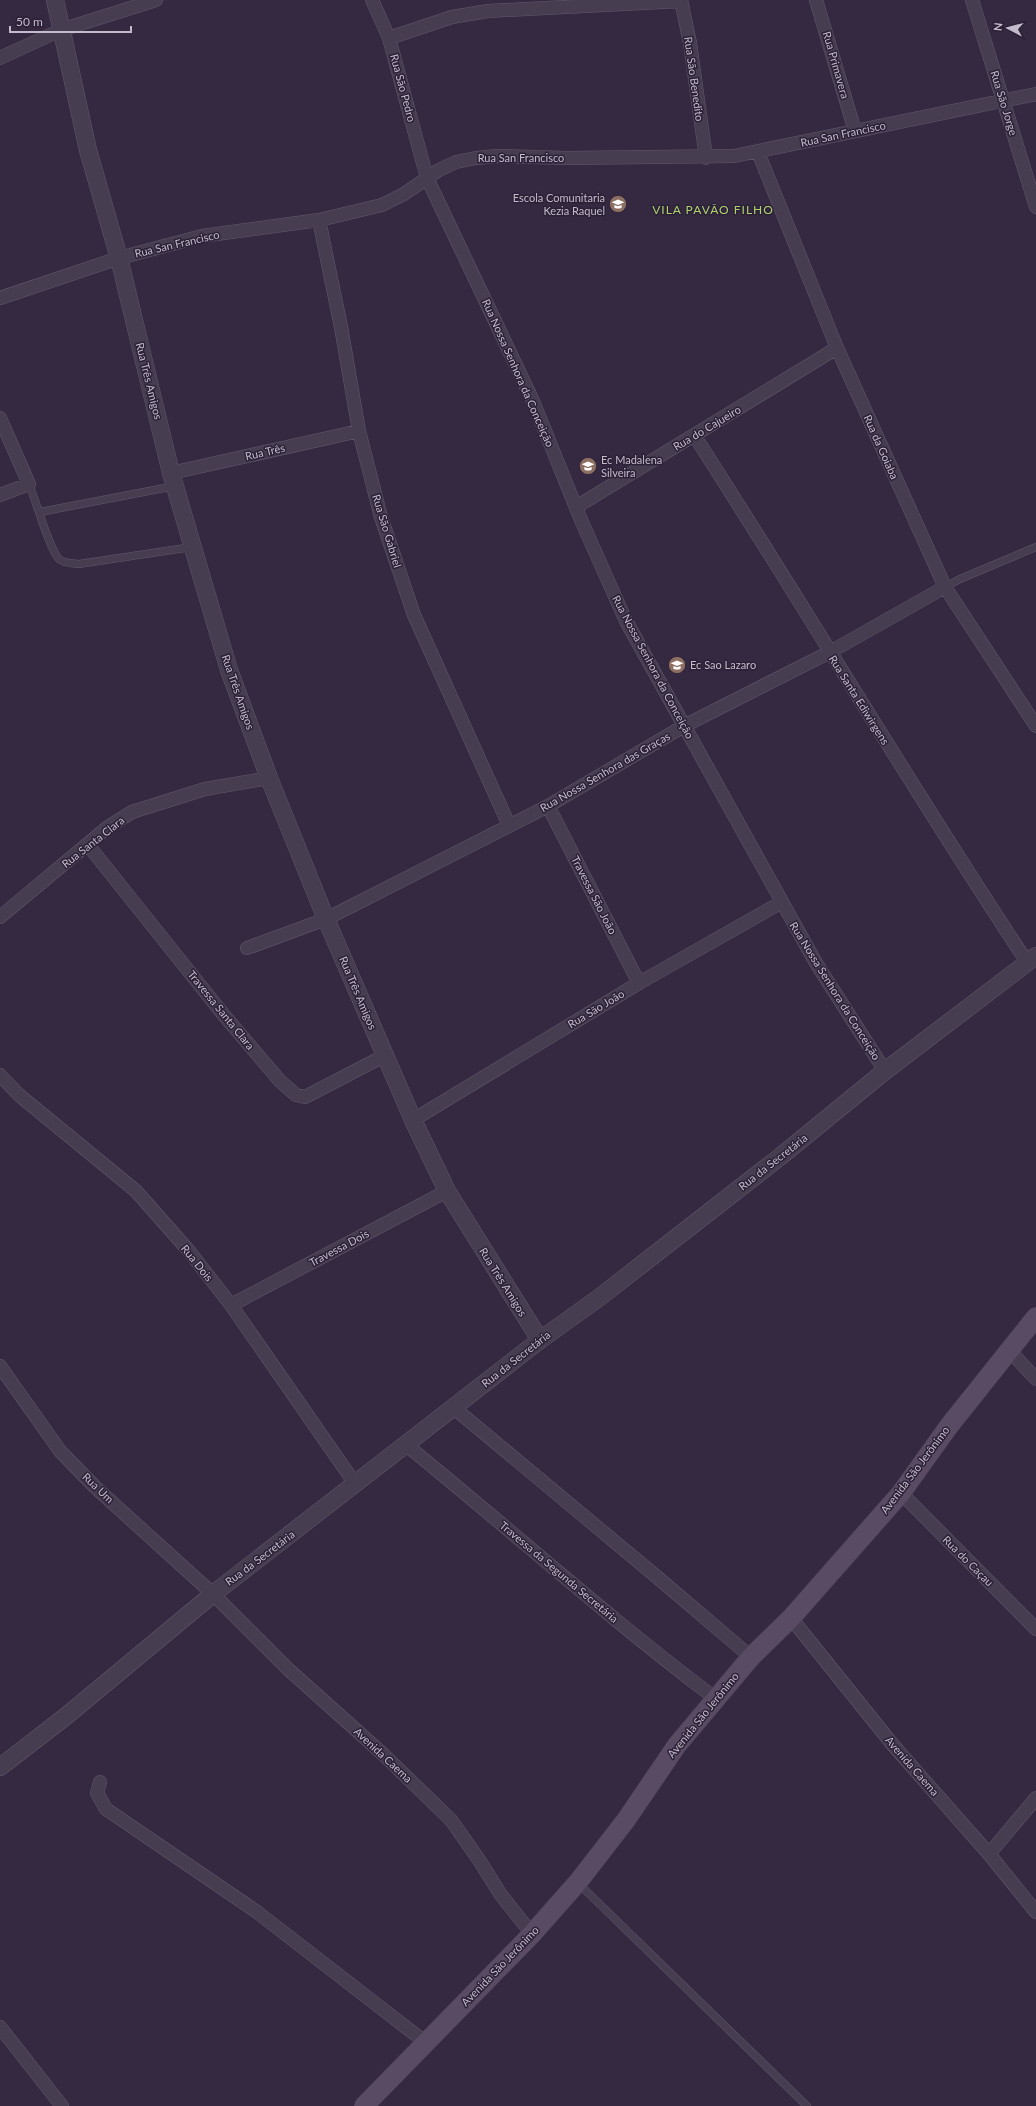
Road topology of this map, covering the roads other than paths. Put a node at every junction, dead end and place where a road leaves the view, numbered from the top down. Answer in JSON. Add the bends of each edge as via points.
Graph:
{"nodes":[{"id":1,"x":55,"y":0,"type":"edge"},
{"id":2,"x":156,"y":0,"type":"edge"},
{"id":3,"x":372,"y":0,"type":"edge"},
{"id":4,"x":681,"y":0,"type":"edge"},
{"id":5,"x":816,"y":0,"type":"edge"},
{"id":6,"x":972,"y":0,"type":"edge"},
{"id":7,"x":61,"y":30,"type":"junction"},
{"id":8,"x":389,"y":38,"type":"junction"},
{"id":9,"x":0,"y":58,"type":"edge"},
{"id":10,"x":1036,"y":94,"type":"edge"},
{"id":11,"x":1003,"y":101,"type":"junction"},
{"id":12,"x":855,"y":131,"type":"junction"},
{"id":13,"x":758,"y":152,"type":"junction"},
{"id":14,"x":706,"y":158,"type":"junction"},
{"id":15,"x":427,"y":178,"type":"junction"},
{"id":16,"x":1036,"y":207,"type":"edge"},
{"id":17,"x":319,"y":220,"type":"junction"},
{"id":18,"x":119,"y":258,"type":"junction"},
{"id":19,"x":0,"y":298,"type":"edge"},
{"id":20,"x":837,"y":348,"type":"junction"},
{"id":21,"x":0,"y":418,"type":"edge"},
{"id":22,"x":359,"y":431,"type":"junction"},
{"id":23,"x":694,"y":436,"type":"junction"},
{"id":24,"x":173,"y":480,"type":"junction"},
{"id":25,"x":29,"y":484,"type":"junction"},
{"id":26,"x":0,"y":495,"type":"edge"},
{"id":27,"x":576,"y":507,"type":"junction"},
{"id":28,"x":40,"y":512,"type":"junction"},
{"id":29,"x":192,"y":547,"type":"junction"},
{"id":30,"x":1036,"y":547,"type":"edge"},
{"id":31,"x":945,"y":587,"type":"junction"},
{"id":32,"x":830,"y":652,"type":"junction"},
{"id":33,"x":684,"y":726,"type":"junction"},
{"id":34,"x":1036,"y":726,"type":"edge"},
{"id":35,"x":269,"y":778,"type":"junction"},
{"id":36,"x":548,"y":806,"type":"junction"},
{"id":37,"x":509,"y":825,"type":"junction"},
{"id":38,"x":88,"y":845,"type":"junction"},
{"id":39,"x":782,"y":902,"type":"junction"},
{"id":40,"x":0,"y":917,"type":"edge"},
{"id":41,"x":326,"y":919,"type":"junction"},
{"id":42,"x":247,"y":948,"type":"dead end"},
{"id":43,"x":1032,"y":959,"type":"edge"},
{"id":44,"x":639,"y":984,"type":"junction"},
{"id":45,"x":384,"y":1056,"type":"junction"},
{"id":46,"x":885,"y":1071,"type":"junction"},
{"id":47,"x":0,"y":1075,"type":"edge"},
{"id":48,"x":413,"y":1120,"type":"junction"},
{"id":49,"x":447,"y":1191,"type":"junction"},
{"id":50,"x":231,"y":1305,"type":"junction"},
{"id":51,"x":1036,"y":1316,"type":"edge"},
{"id":52,"x":540,"y":1340,"type":"junction"},
{"id":53,"x":1009,"y":1350,"type":"junction"},
{"id":54,"x":0,"y":1366,"type":"edge"},
{"id":55,"x":1036,"y":1380,"type":"edge"},
{"id":56,"x":454,"y":1408,"type":"junction"},
{"id":57,"x":405,"y":1444,"type":"junction"},
{"id":58,"x":356,"y":1485,"type":"junction"},
{"id":59,"x":901,"y":1493,"type":"junction"},
{"id":60,"x":213,"y":1594,"type":"junction"},
{"id":61,"x":791,"y":1618,"type":"junction"},
{"id":62,"x":1036,"y":1629,"type":"edge"},
{"id":63,"x":751,"y":1657,"type":"junction"},
{"id":64,"x":715,"y":1698,"type":"junction"},
{"id":65,"x":0,"y":1767,"type":"edge"},
{"id":66,"x":100,"y":1782,"type":"dead end"},
{"id":67,"x":1036,"y":1798,"type":"edge"},
{"id":68,"x":989,"y":1854,"type":"junction"},
{"id":69,"x":578,"y":1882,"type":"junction"},
{"id":70,"x":1036,"y":1912,"type":"edge"},
{"id":71,"x":532,"y":1934,"type":"junction"},
{"id":72,"x":0,"y":2027,"type":"edge"},
{"id":73,"x":425,"y":2042,"type":"junction"},
{"id":74,"x":62,"y":2106,"type":"edge"},
{"id":75,"x":364,"y":2106,"type":"edge"},
{"id":76,"x":807,"y":2106,"type":"edge"}],
"edges":[{"from":1,"to":7,"type":"street","name":"Rua Três Amigos"},
{"from":2,"to":7,"type":"street"},
{"from":3,"to":8,"type":"street","name":"Rua São Pedro"},
{"from":4,"to":8,"type":"street","via":[[488,11],[446,19]]},
{"from":4,"to":14,"type":"street","name":"Rua São Benedito","via":[[690,43]]},
{"from":5,"to":12,"type":"street","name":"Rua Primavera"},
{"from":6,"to":11,"type":"street","name":"Rua São Jorge"},
{"from":7,"to":9,"type":"street"},
{"from":7,"to":18,"type":"street","name":"Rua Três Amigos","via":[[88,150]]},
{"from":8,"to":15,"type":"street","name":"Rua São Pedro"},
{"from":10,"to":11,"type":"street","name":"Rua San Francisco"},
{"from":11,"to":12,"type":"street","name":"Rua San Francisco"},
{"from":11,"to":16,"type":"street","name":"Rua São Jorge"},
{"from":12,"to":13,"type":"street","name":"Rua San Francisco"},
{"from":13,"to":14,"type":"street","name":"Rua San Francisco"},
{"from":13,"to":20,"type":"street","name":"Rua da Goiaba"},
{"from":14,"to":15,"type":"street","name":"Rua San Francisco","via":[[497,156],[456,162]]},
{"from":15,"to":17,"type":"street","name":"Rua San Francisco","via":[[382,205]]},
{"from":15,"to":27,"type":"street","name":"Rua Nossa Senhora da Conceição","via":[[533,401]]},
{"from":17,"to":18,"type":"street","name":"Rua San Francisco","via":[[202,236]]},
{"from":17,"to":22,"type":"street","name":"Rua São Gabriel"},
{"from":18,"to":19,"type":"street","name":"Rua San Francisco"},
{"from":18,"to":24,"type":"street","name":"Rua Três Amigos"},
{"from":20,"to":23,"type":"street","name":"Rua do Cajueiro"},
{"from":20,"to":31,"type":"street","name":"Rua da Goiaba"},
{"from":21,"to":25,"type":"street"},
{"from":22,"to":24,"type":"street","name":"Rua Três"},
{"from":22,"to":37,"type":"street","name":"Rua São Gabriel","via":[[381,518],[414,615]]},
{"from":23,"to":27,"type":"street","name":"Rua do Cajueiro"},
{"from":23,"to":32,"type":"street","name":"Rua Santa Ediwirgens"},
{"from":24,"to":28,"type":"lane"},
{"from":24,"to":29,"type":"street","name":"Rua Três Amigos"},
{"from":25,"to":26,"type":"street"},
{"from":25,"to":28,"type":"lane"},
{"from":27,"to":33,"type":"street","name":"Rua Nossa Senhora da Conceição","via":[[626,621]]},
{"from":28,"to":29,"type":"lane","via":[[57,558],[64,563],[79,564]]},
{"from":29,"to":35,"type":"street","name":"Rua Três Amigos","via":[[230,670]]},
{"from":30,"to":31,"type":"lane"},
{"from":31,"to":32,"type":"street","name":"Rua Nossa Senhora das Graças"},
{"from":31,"to":34,"type":"street","name":"Rua da Goiaba"},
{"from":32,"to":33,"type":"street","name":"Rua Nossa Senhora das Graças"},
{"from":32,"to":43,"type":"street","name":"Rua Santa Ediwirgens","via":[[976,885]]},
{"from":33,"to":36,"type":"street","name":"Rua Nossa Senhora das Graças"},
{"from":33,"to":39,"type":"street","name":"Rua Nossa Senhora da Conceição"},
{"from":35,"to":38,"type":"street","name":"Rua Santa Clara","via":[[205,789],[132,812],[108,827]]},
{"from":35,"to":41,"type":"street","name":"Rua Três Amigos"},
{"from":36,"to":37,"type":"street","name":"Rua Nossa Senhora das Graças"},
{"from":36,"to":44,"type":"street","name":"Travessa São João"},
{"from":37,"to":41,"type":"street","name":"Rua Nossa Senhora das Graças"},
{"from":38,"to":40,"type":"street","name":"Rua Santa Clara"},
{"from":38,"to":45,"type":"street","name":"Travessa Santa Clara","via":[[223,1014],[280,1081],[296,1095],[305,1097]]},
{"from":39,"to":44,"type":"street","name":"Rua São João"},
{"from":39,"to":46,"type":"street","name":"Rua Nossa Senhora da Conceição","via":[[816,963]]},
{"from":41,"to":42,"type":"street","name":"Rua Nossa Senhora das Graças"},
{"from":41,"to":45,"type":"street","name":"Rua Três Amigos"},
{"from":43,"to":46,"type":"street","name":"Rua da Secretária"},
{"from":44,"to":48,"type":"street","name":"Rua São João"},
{"from":45,"to":48,"type":"street","name":"Rua Três Amigos"},
{"from":46,"to":52,"type":"street","name":"Rua da Secretária","via":[[606,1292]]},
{"from":47,"to":50,"type":"street","name":"Rua Dois","via":[[19,1095],[136,1191],[189,1251]]},
{"from":48,"to":49,"type":"street","name":"Rua Três Amigos"},
{"from":49,"to":50,"type":"street","name":"Travessa Dois"},
{"from":49,"to":52,"type":"street","name":"Rua Três Amigos"},
{"from":50,"to":58,"type":"street","name":"Rua Dois"},
{"from":51,"to":53,"type":"main road","name":"Avenida São Jerônimo"},
{"from":52,"to":56,"type":"street","name":"Rua da Secretária"},
{"from":53,"to":55,"type":"street"},
{"from":53,"to":59,"type":"main road","name":"Avenida São Jerônimo","via":[[949,1426]]},
{"from":54,"to":60,"type":"street","name":"Rua Um","via":[[60,1451],[95,1487]]},
{"from":56,"to":57,"type":"street","name":"Rua da Secretária"},
{"from":56,"to":63,"type":"street"},
{"from":57,"to":58,"type":"street","name":"Rua da Secretária"},
{"from":57,"to":64,"type":"street","name":"Travessa da Segunda Secretária","via":[[606,1612]]},
{"from":58,"to":60,"type":"street","name":"Rua da Secretária"},
{"from":59,"to":61,"type":"main road","name":"Avenida São Jerônimo"},
{"from":59,"to":62,"type":"street","name":"Rua do Caçau"},
{"from":60,"to":65,"type":"street","name":"Rua da Secretária","via":[[65,1717]]},
{"from":60,"to":71,"type":"street","name":"Avenida Caema","via":[[288,1669],[384,1754],[451,1820],[501,1895]]},
{"from":61,"to":63,"type":"main road","name":"Avenida São Jerônimo"},
{"from":61,"to":68,"type":"street","name":"Avenida Caema","via":[[893,1745]]},
{"from":63,"to":64,"type":"main road","name":"Avenida São Jerônimo"},
{"from":64,"to":69,"type":"main road","name":"Avenida São Jerônimo","via":[[677,1745],[626,1820]]},
{"from":66,"to":73,"type":"street","via":[[97,1794],[106,1809],[257,1912]]},
{"from":67,"to":68,"type":"street"},
{"from":68,"to":70,"type":"street","name":"Avenida Caema"},
{"from":69,"to":71,"type":"main road","name":"Avenida São Jerônimo"},
{"from":69,"to":76,"type":"lane"},
{"from":71,"to":73,"type":"main road","name":"Avenida São Jerônimo"},
{"from":72,"to":74,"type":"street"},
{"from":73,"to":75,"type":"main road","name":"Avenida São Jerônimo"}]}
